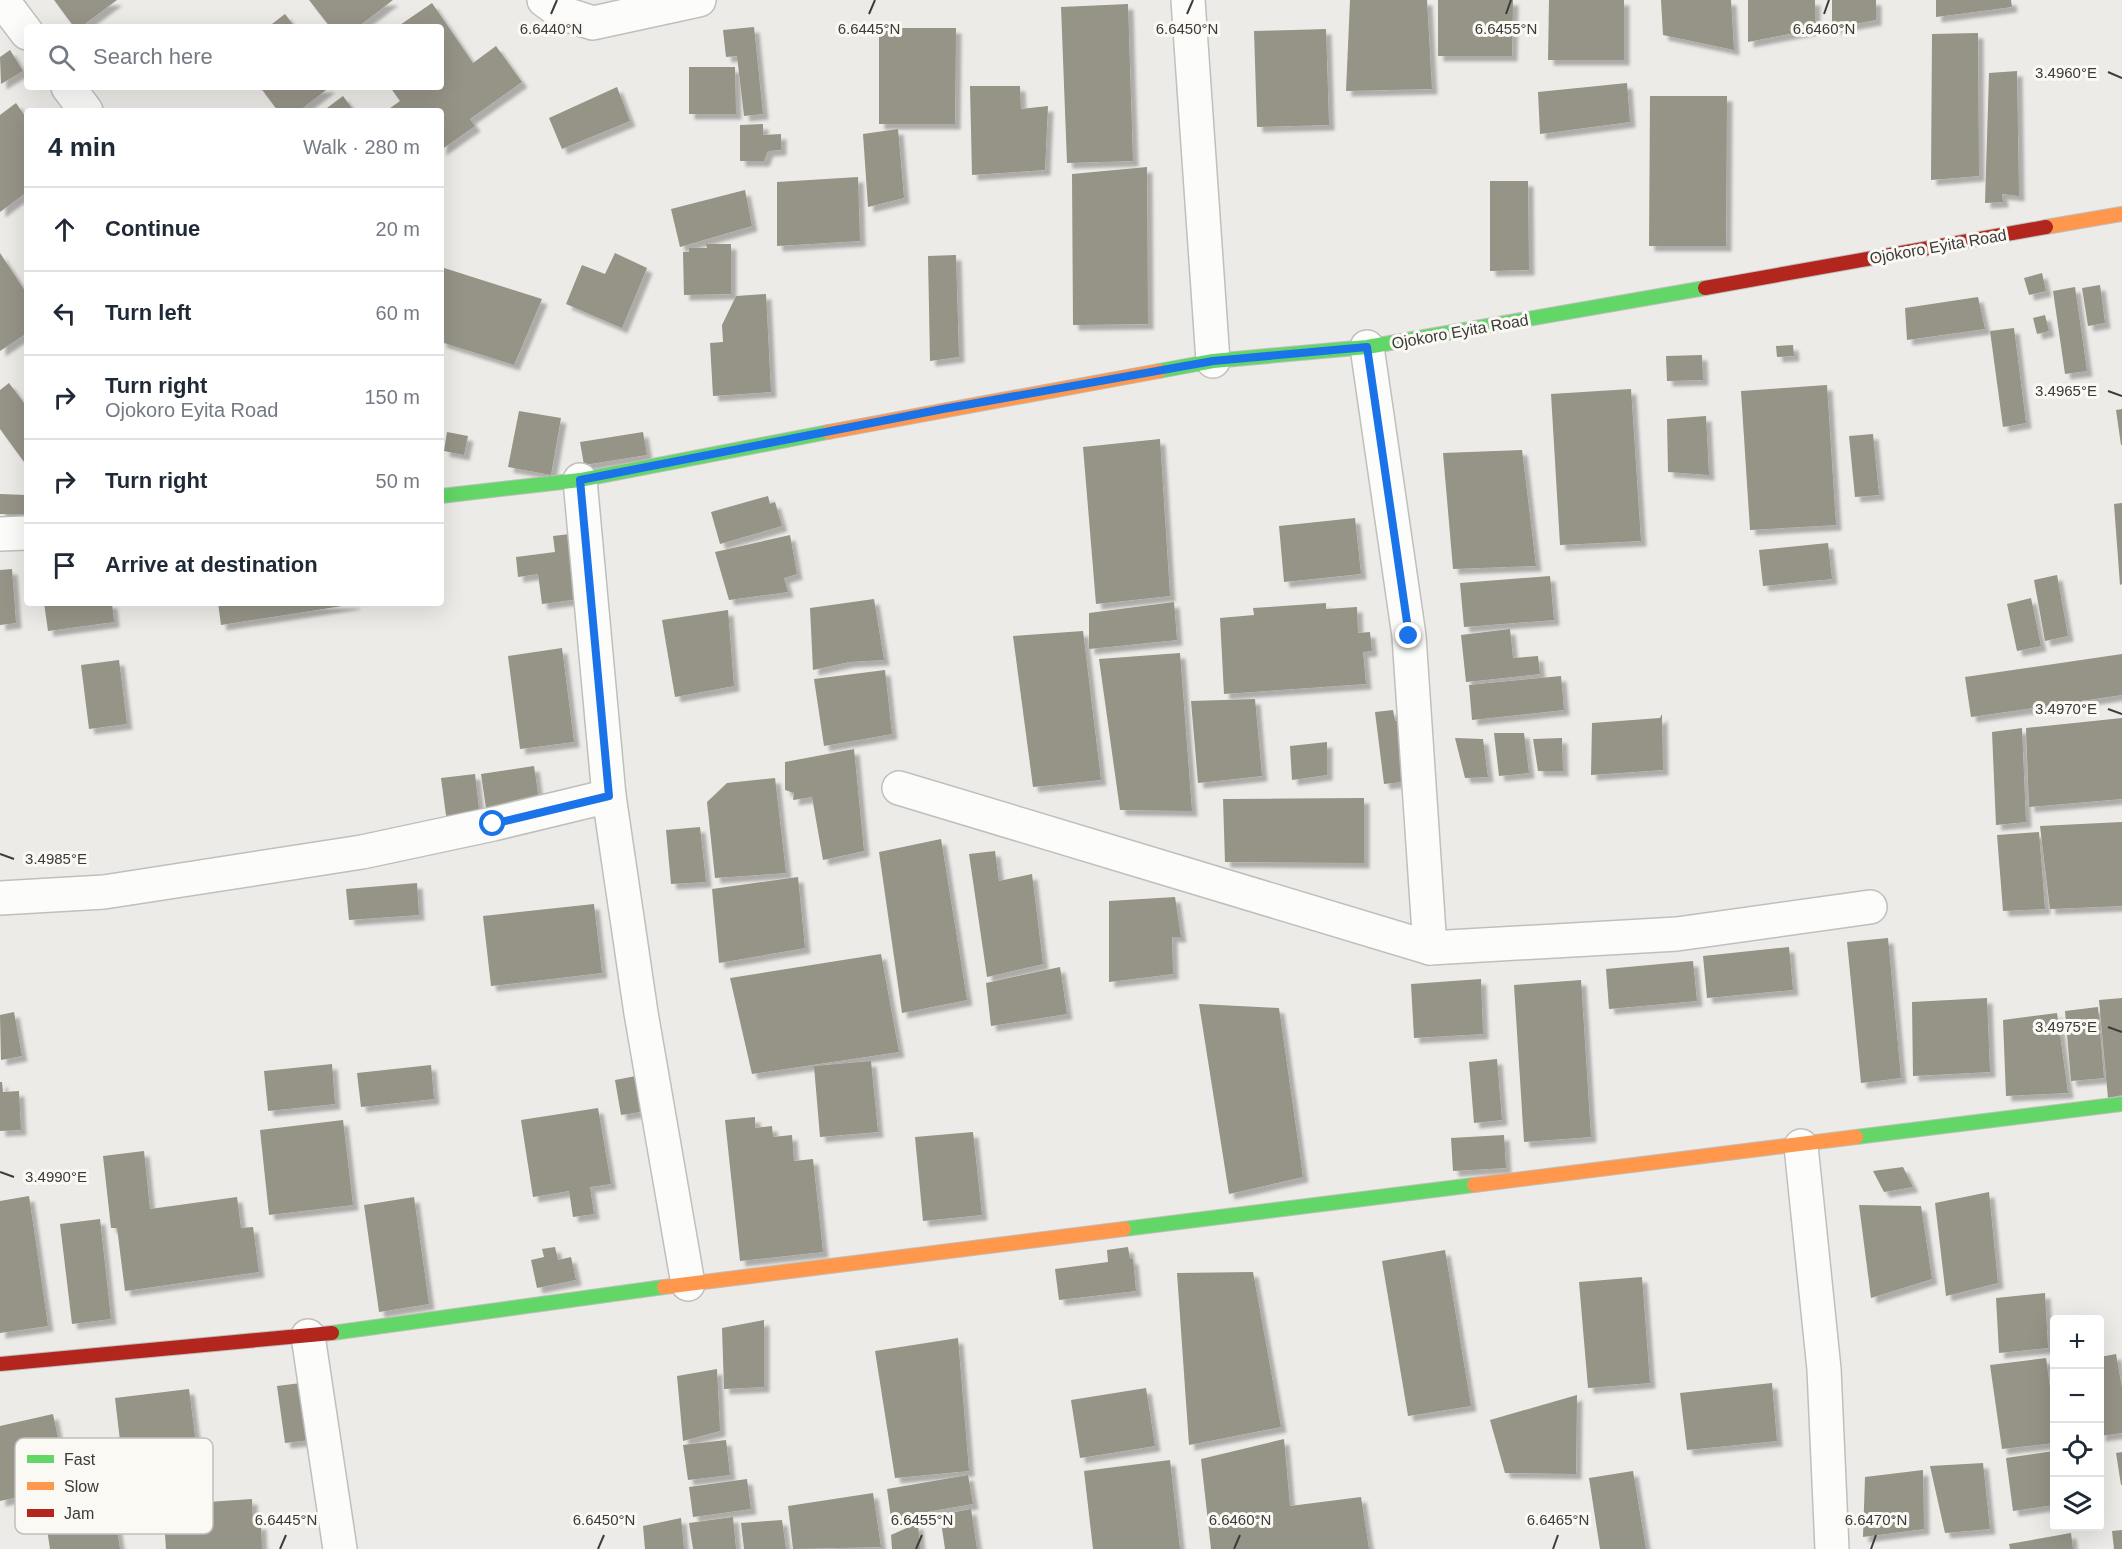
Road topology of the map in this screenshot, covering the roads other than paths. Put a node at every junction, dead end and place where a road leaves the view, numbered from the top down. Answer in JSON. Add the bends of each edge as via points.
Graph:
{"nodes":[{"id":1,"x":2,"y":0,"type":"edge"},
{"id":2,"x":544,"y":0,"type":"edge"},
{"id":3,"x":699,"y":0,"type":"edge"},
{"id":4,"x":1188,"y":0,"type":"edge"},
{"id":5,"x":24,"y":29,"type":"edge"},
{"id":6,"x":70,"y":90,"type":"edge"},
{"id":7,"x":84,"y":108,"type":"edge"},
{"id":8,"x":2122,"y":214,"type":"edge"},
{"id":9,"x":1367,"y":347,"type":"junction"},
{"id":10,"x":1213,"y":361,"type":"junction"},
{"id":11,"x":580,"y":480,"type":"junction"},
{"id":12,"x":444,"y":496,"type":"edge"},
{"id":13,"x":24,"y":533,"type":"edge"},
{"id":14,"x":0,"y":534,"type":"edge"},
{"id":15,"x":899,"y":788,"type":"dead end"},
{"id":16,"x":609,"y":796,"type":"junction"},
{"id":17,"x":0,"y":898,"type":"edge"},
{"id":18,"x":1870,"y":907,"type":"dead end"},
{"id":19,"x":1430,"y":948,"type":"junction"},
{"id":20,"x":2122,"y":1104,"type":"edge"},
{"id":21,"x":1801,"y":1146,"type":"junction"},
{"id":22,"x":688,"y":1284,"type":"junction"},
{"id":23,"x":308,"y":1336,"type":"junction"},
{"id":24,"x":0,"y":1364,"type":"edge"},
{"id":25,"x":340,"y":1549,"type":"edge"},
{"id":26,"x":1832,"y":1549,"type":"edge"}],
"edges":[{"from":1,"to":5,"type":"street"},
{"from":2,"to":3,"type":"street","via":[[562,13],[592,22]]},
{"from":4,"to":10,"type":"street"},
{"from":6,"to":7,"type":"street"},
{"from":8,"to":9,"type":"street","name":"Ojokoro Eyita Road"},
{"from":9,"to":10,"type":"street","name":"Ojokoro Eyita Road"},
{"from":9,"to":19,"type":"street","via":[[1409,636]]},
{"from":10,"to":11,"type":"street","name":"Ojokoro Eyita Road"},
{"from":11,"to":12,"type":"street","name":"Ojokoro Eyita Road"},
{"from":11,"to":16,"type":"street"},
{"from":13,"to":14,"type":"street"},
{"from":15,"to":19,"type":"street"},
{"from":16,"to":17,"type":"street","via":[[362,852],[104,892]]},
{"from":16,"to":22,"type":"street","via":[[641,1013]]},
{"from":18,"to":19,"type":"street","via":[[1677,934]]},
{"from":20,"to":21,"type":"street"},
{"from":21,"to":22,"type":"street"},
{"from":21,"to":26,"type":"street","via":[[1824,1369]]},
{"from":22,"to":23,"type":"street"},
{"from":23,"to":24,"type":"street"},
{"from":23,"to":25,"type":"street"}]}
